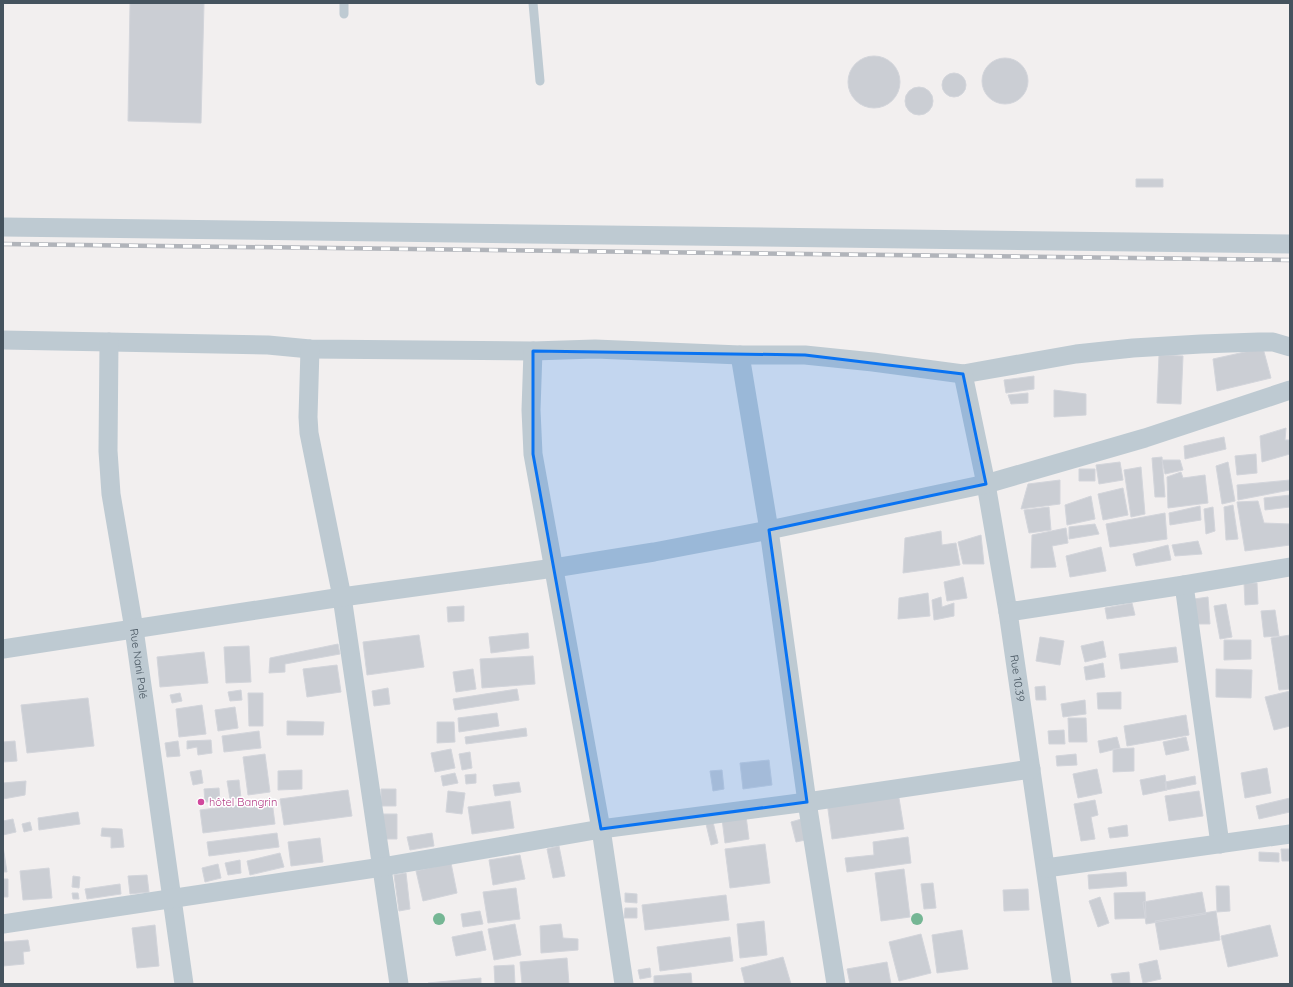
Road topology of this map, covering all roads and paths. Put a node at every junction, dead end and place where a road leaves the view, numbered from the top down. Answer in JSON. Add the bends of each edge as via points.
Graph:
{"nodes":[{"id":1,"x":344,"y":3,"type":"edge"},
{"id":2,"x":533,"y":3,"type":"edge"},
{"id":3,"x":344,"y":14,"type":"dead end"},
{"id":4,"x":540,"y":81,"type":"dead end"},
{"id":5,"x":3,"y":227,"type":"edge"},
{"id":6,"x":1290,"y":244,"type":"edge"},
{"id":7,"x":3,"y":340,"type":"edge"},
{"id":8,"x":109,"y":342,"type":"junction"},
{"id":9,"x":1290,"y":347,"type":"edge"},
{"id":10,"x":310,"y":349,"type":"junction"},
{"id":11,"x":533,"y":351,"type":"junction"},
{"id":12,"x":740,"y":354,"type":"junction"},
{"id":13,"x":963,"y":374,"type":"junction"},
{"id":14,"x":1290,"y":390,"type":"edge"},
{"id":15,"x":986,"y":484,"type":"junction"},
{"id":16,"x":769,"y":530,"type":"junction"},
{"id":17,"x":1290,"y":566,"type":"edge"},
{"id":18,"x":554,"y":568,"type":"junction"},
{"id":19,"x":1184,"y":585,"type":"junction"},
{"id":20,"x":342,"y":598,"type":"junction"},
{"id":21,"x":1008,"y":612,"type":"junction"},
{"id":22,"x":134,"y":629,"type":"junction"},
{"id":23,"x":3,"y":649,"type":"edge"},
{"id":24,"x":1031,"y":768,"type":"junction"},
{"id":25,"x":807,"y":802,"type":"junction"},
{"id":26,"x":601,"y":829,"type":"junction"},
{"id":27,"x":1290,"y":834,"type":"edge"},
{"id":28,"x":1220,"y":844,"type":"junction"},
{"id":29,"x":382,"y":866,"type":"junction"},
{"id":30,"x":1046,"y":868,"type":"junction"},
{"id":31,"x":171,"y":898,"type":"junction"},
{"id":32,"x":3,"y":924,"type":"edge"},
{"id":33,"x":184,"y":984,"type":"edge"},
{"id":34,"x":399,"y":984,"type":"edge"},
{"id":35,"x":624,"y":984,"type":"edge"},
{"id":36,"x":836,"y":984,"type":"edge"},
{"id":37,"x":1062,"y":984,"type":"edge"}],
"edges":[{"from":1,"to":3,"type":"lane"},
{"from":2,"to":4,"type":"lane"},
{"from":5,"to":6,"type":"street"},
{"from":7,"to":8,"type":"street"},
{"from":8,"to":10,"type":"street","via":[[268,345]]},
{"from":8,"to":22,"type":"street","name":"Rue Nani Palé","via":[[111,494]]},
{"from":9,"to":13,"type":"street","via":[[1263,342],[1133,348],[1076,354]]},
{"from":10,"to":11,"type":"street"},
{"from":10,"to":20,"type":"street","via":[[309,433]]},
{"from":11,"to":12,"type":"street"},
{"from":11,"to":18,"type":"street","via":[[533,454]]},
{"from":12,"to":13,"type":"street","via":[[830,357]]},
{"from":12,"to":16,"type":"street"},
{"from":13,"to":15,"type":"street","name":"Rue 10.39"},
{"from":14,"to":15,"type":"street","via":[[1145,438]]},
{"from":15,"to":16,"type":"street"},
{"from":15,"to":21,"type":"street","name":"Rue 10.39"},
{"from":16,"to":18,"type":"street"},
{"from":16,"to":25,"type":"street"},
{"from":17,"to":19,"type":"street"},
{"from":18,"to":20,"type":"street"},
{"from":18,"to":26,"type":"street"},
{"from":19,"to":21,"type":"street"},
{"from":19,"to":28,"type":"street"},
{"from":20,"to":22,"type":"street"},
{"from":20,"to":29,"type":"street"},
{"from":21,"to":24,"type":"street","name":"Rue 10.39"},
{"from":22,"to":23,"type":"street"},
{"from":22,"to":31,"type":"street","name":"Rue Nani Palé"},
{"from":24,"to":25,"type":"street"},
{"from":24,"to":30,"type":"street","name":"Rue 10.39"},
{"from":25,"to":26,"type":"street"},
{"from":25,"to":36,"type":"street"},
{"from":26,"to":29,"type":"street"},
{"from":26,"to":35,"type":"street"},
{"from":27,"to":28,"type":"street"},
{"from":28,"to":30,"type":"street"},
{"from":29,"to":31,"type":"street"},
{"from":29,"to":34,"type":"street"},
{"from":30,"to":37,"type":"street","name":"Rue 10.39"},
{"from":31,"to":32,"type":"street"},
{"from":31,"to":33,"type":"street","name":"Rue Nani Palé"}]}
